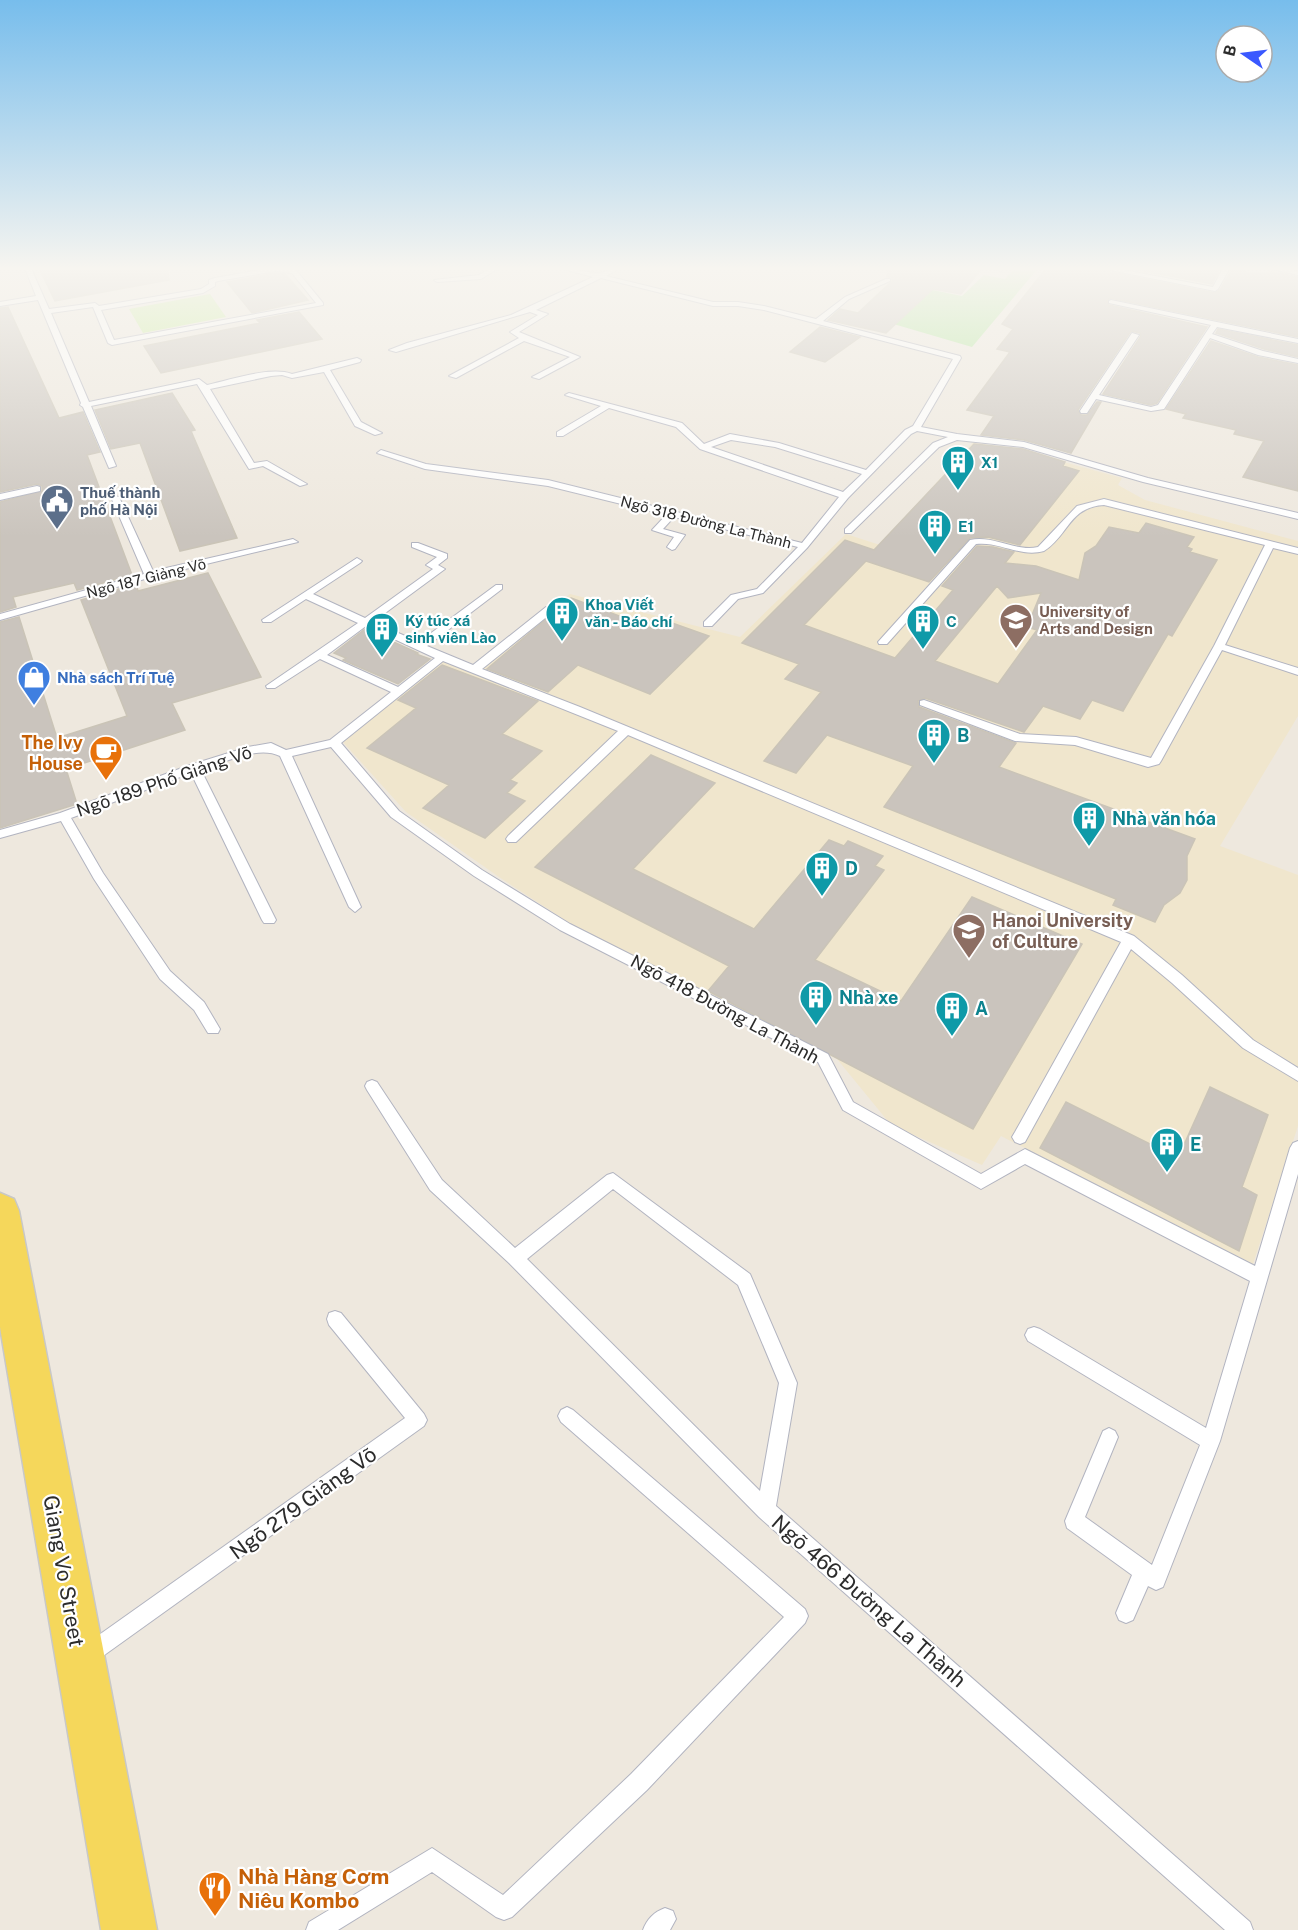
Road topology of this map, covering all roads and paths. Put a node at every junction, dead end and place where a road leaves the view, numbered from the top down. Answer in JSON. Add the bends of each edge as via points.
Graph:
{"nodes":[{"id":1,"x":63,"y":356,"type":"edge"},
{"id":2,"x":490,"y":356,"type":"edge"},
{"id":3,"x":573,"y":356,"type":"edge"},
{"id":4,"x":949,"y":356,"type":"edge"},
{"id":5,"x":1120,"y":356,"type":"edge"},
{"id":6,"x":1195,"y":356,"type":"edge"},
{"id":7,"x":1275,"y":356,"type":"edge"},
{"id":8,"x":357,"y":360,"type":"dead end"},
{"id":9,"x":1298,"y":361,"type":"edge"},
{"id":10,"x":326,"y":369,"type":"junction"},
{"id":11,"x":453,"y":376,"type":"dead end"},
{"id":12,"x":536,"y":377,"type":"dead end"},
{"id":13,"x":205,"y":388,"type":"junction"},
{"id":14,"x":569,"y":395,"type":"dead end"},
{"id":15,"x":1094,"y":396,"type":"junction"},
{"id":16,"x":84,"y":405,"type":"junction"},
{"id":17,"x":607,"y":406,"type":"junction"},
{"id":18,"x":1084,"y":411,"type":"dead end"},
{"id":19,"x":916,"y":428,"type":"junction"},
{"id":20,"x":378,"y":433,"type":"dead end"},
{"id":21,"x":560,"y":434,"type":"dead end"},
{"id":22,"x":957,"y":437,"type":"junction"},
{"id":23,"x":703,"y":447,"type":"junction"},
{"id":24,"x":381,"y":453,"type":"dead end"},
{"id":25,"x":112,"y":466,"type":"dead end"},
{"id":26,"x":868,"y":473,"type":"junction"},
{"id":27,"x":303,"y":484,"type":"dead end"},
{"id":28,"x":37,"y":489,"type":"dead end"},
{"id":29,"x":845,"y":496,"type":"junction"},
{"id":30,"x":0,"y":497,"type":"edge"},
{"id":31,"x":115,"y":497,"type":"dead end"},
{"id":32,"x":671,"y":514,"type":"junction"},
{"id":33,"x":1298,"y":516,"type":"edge"},
{"id":34,"x":848,"y":531,"type":"dead end"},
{"id":35,"x":293,"y":542,"type":"dead end"},
{"id":36,"x":1270,"y":544,"type":"junction"},
{"id":37,"x":416,"y":545,"type":"dead end"},
{"id":38,"x":804,"y":546,"type":"junction"},
{"id":39,"x":672,"y":547,"type":"dead end"},
{"id":40,"x":1298,"y":551,"type":"edge"},
{"id":41,"x":357,"y":561,"type":"dead end"},
{"id":42,"x":150,"y":575,"type":"junction"},
{"id":43,"x":499,"y":587,"type":"dead end"},
{"id":44,"x":306,"y":595,"type":"junction"},
{"id":45,"x":550,"y":609,"type":"dead end"},
{"id":46,"x":0,"y":617,"type":"edge"},
{"id":47,"x":267,"y":620,"type":"dead end"},
{"id":48,"x":365,"y":624,"type":"junction"},
{"id":49,"x":708,"y":624,"type":"dead end"},
{"id":50,"x":883,"y":642,"type":"dead end"},
{"id":51,"x":1219,"y":646,"type":"junction"},
{"id":52,"x":419,"y":647,"type":"junction"},
{"id":53,"x":319,"y":655,"type":"junction"},
{"id":54,"x":442,"y":657,"type":"junction"},
{"id":55,"x":480,"y":672,"type":"junction"},
{"id":56,"x":1298,"y":672,"type":"edge"},
{"id":57,"x":271,"y":686,"type":"dead end"},
{"id":58,"x":398,"y":691,"type":"junction"},
{"id":59,"x":924,"y":703,"type":"dead end"},
{"id":60,"x":627,"y":730,"type":"junction"},
{"id":61,"x":334,"y":743,"type":"junction"},
{"id":62,"x":285,"y":754,"type":"junction"},
{"id":63,"x":194,"y":768,"type":"junction"},
{"id":64,"x":64,"y":816,"type":"junction"},
{"id":65,"x":0,"y":834,"type":"edge"},
{"id":66,"x":512,"y":839,"type":"dead end"},
{"id":67,"x":355,"y":907,"type":"dead end"},
{"id":68,"x":269,"y":920,"type":"dead end"},
{"id":69,"x":1129,"y":940,"type":"junction"},
{"id":70,"x":213,"y":1029,"type":"dead end"},
{"id":71,"x":1298,"y":1075,"type":"edge"},
{"id":72,"x":372,"y":1086,"type":"dead end"},
{"id":73,"x":1020,"y":1137,"type":"dead end"},
{"id":74,"x":1298,"y":1148,"type":"edge"},
{"id":75,"x":0,"y":1211,"type":"edge"},
{"id":76,"x":515,"y":1258,"type":"junction"},
{"id":77,"x":1260,"y":1277,"type":"junction"},
{"id":78,"x":334,"y":1319,"type":"dead end"},
{"id":79,"x":1034,"y":1335,"type":"dead end"},
{"id":80,"x":567,"y":1416,"type":"dead end"},
{"id":81,"x":1108,"y":1437,"type":"dead end"},
{"id":82,"x":1211,"y":1441,"type":"junction"},
{"id":83,"x":766,"y":1510,"type":"junction"},
{"id":84,"x":1144,"y":1570,"type":"junction"},
{"id":85,"x":1126,"y":1613,"type":"dead end"},
{"id":86,"x":80,"y":1660,"type":"junction"},
{"id":87,"x":129,"y":1930,"type":"edge"},
{"id":88,"x":317,"y":1930,"type":"edge"},
{"id":89,"x":1242,"y":1930,"type":"edge"}],
"edges":[{"from":1,"to":16,"type":"lane"},
{"from":2,"to":11,"type":"lane"},
{"from":3,"to":12,"type":"lane"},
{"from":4,"to":19,"type":"lane","name":"Ngõ 318 Đường La Thành","via":[[957,358]]},
{"from":5,"to":15,"type":"lane"},
{"from":6,"to":15,"type":"lane","via":[[1157,409]]},
{"from":7,"to":9,"type":"lane"},
{"from":8,"to":10,"type":"lane"},
{"from":10,"to":13,"type":"lane","via":[[292,376],[271,374]]},
{"from":10,"to":20,"type":"lane","via":[[358,424]]},
{"from":13,"to":16,"type":"lane","via":[[199,381]]},
{"from":13,"to":27,"type":"lane","via":[[252,467],[264,463]]},
{"from":14,"to":17,"type":"lane"},
{"from":15,"to":18,"type":"lane"},
{"from":16,"to":25,"type":"lane"},
{"from":17,"to":21,"type":"lane"},
{"from":17,"to":23,"type":"lane","via":[[679,425]]},
{"from":19,"to":22,"type":"lane"},
{"from":19,"to":26,"type":"lane","name":"Ngõ 318 Đường La Thành"},
{"from":22,"to":33,"type":"lane","via":[[1024,445],[1146,480]]},
{"from":22,"to":34,"type":"lane","via":[[936,445]]},
{"from":23,"to":26,"type":"lane","via":[[730,437],[776,445]]},
{"from":23,"to":29,"type":"lane"},
{"from":24,"to":32,"type":"lane","name":"Ngõ 318 Đường La Thành","via":[[425,466],[548,483]]},
{"from":26,"to":29,"type":"lane","name":"Ngõ 318 Đường La Thành"},
{"from":28,"to":30,"type":"lane"},
{"from":29,"to":38,"type":"lane","name":"Ngõ 318 Đường La Thành"},
{"from":31,"to":42,"type":"lane"},
{"from":32,"to":38,"type":"lane","name":"Ngõ 318 Đường La Thành"},
{"from":32,"to":39,"type":"lane","via":[[657,530],[680,535]]},
{"from":35,"to":42,"type":"lane","name":"Ngõ 187 Giảng Võ"},
{"from":36,"to":40,"type":"lane"},
{"from":36,"to":50,"type":"lane","via":[[1104,502],[1089,502],[1043,548],[1034,551],[989,540],[973,542]]},
{"from":36,"to":51,"type":"lane"},
{"from":37,"to":48,"type":"lane","via":[[444,556],[431,565],[440,569]]},
{"from":38,"to":49,"type":"lane","via":[[760,591],[735,597]]},
{"from":41,"to":44,"type":"lane"},
{"from":42,"to":46,"type":"lane","name":"Ngõ 187 Giảng Võ"},
{"from":43,"to":52,"type":"lane"},
{"from":44,"to":47,"type":"lane"},
{"from":44,"to":48,"type":"lane"},
{"from":45,"to":55,"type":"lane"},
{"from":48,"to":52,"type":"lane"},
{"from":48,"to":53,"type":"lane"},
{"from":51,"to":56,"type":"lane"},
{"from":51,"to":59,"type":"lane","via":[[1155,760],[1148,763],[1076,741],[1019,738]]},
{"from":52,"to":54,"type":"lane"},
{"from":53,"to":57,"type":"lane"},
{"from":53,"to":58,"type":"lane"},
{"from":54,"to":55,"type":"lane"},
{"from":54,"to":58,"type":"lane","name":"Ngõ 189 Phố Giảng Võ"},
{"from":55,"to":60,"type":"lane"},
{"from":58,"to":61,"type":"lane","name":"Ngõ 189 Phố Giảng Võ"},
{"from":60,"to":66,"type":"lane"},
{"from":60,"to":69,"type":"lane"},
{"from":61,"to":62,"type":"lane","name":"Ngõ 189 Phố Giảng Võ"},
{"from":61,"to":77,"type":"lane","name":"Ngõ 418 Đường La Thành","via":[[395,814],[478,873],[565,927],[823,1058],[848,1106],[981,1182],[1025,1156]]},
{"from":62,"to":63,"type":"lane","name":"Ngõ 189 Phố Giảng Võ","via":[[271,747]]},
{"from":62,"to":67,"type":"lane"},
{"from":63,"to":64,"type":"lane","name":"Ngõ 189 Phố Giảng Võ"},
{"from":63,"to":68,"type":"lane"},
{"from":64,"to":65,"type":"lane","name":"Ngõ 189 Phố Giảng Võ"},
{"from":64,"to":70,"type":"lane","via":[[98,876],[165,975],[199,1006]]},
{"from":69,"to":71,"type":"lane","via":[[1248,1044]]},
{"from":69,"to":73,"type":"lane"},
{"from":72,"to":76,"type":"lane","via":[[436,1185]]},
{"from":74,"to":77,"type":"lane"},
{"from":75,"to":86,"type":"main road","name":"Giang Vo Street"},
{"from":76,"to":83,"type":"lane"},
{"from":76,"to":83,"type":"lane","name":"Ngõ 466 Đường La Thành","via":[[613,1180],[744,1280],[788,1383]]},
{"from":77,"to":82,"type":"lane"},
{"from":78,"to":86,"type":"lane","name":"Ngõ 279 Giảng Võ","via":[[418,1420]]},
{"from":79,"to":82,"type":"lane"},
{"from":80,"to":88,"type":"lane","via":[[798,1616],[639,1782],[504,1909],[432,1860]]},
{"from":81,"to":84,"type":"lane","via":[[1074,1521]]},
{"from":82,"to":84,"type":"lane","via":[[1156,1580]]},
{"from":83,"to":89,"type":"lane","name":"Ngõ 466 Đường La Thành"},
{"from":84,"to":85,"type":"lane"},
{"from":86,"to":87,"type":"main road","name":"Giang Vo Street"}]}
